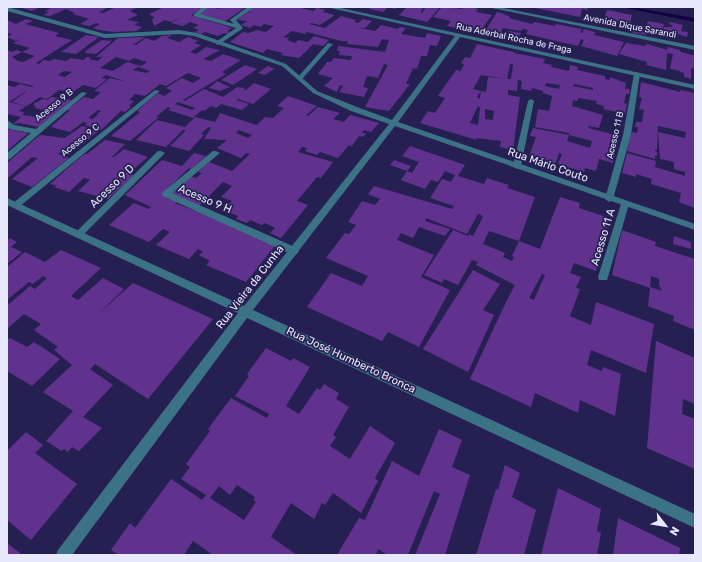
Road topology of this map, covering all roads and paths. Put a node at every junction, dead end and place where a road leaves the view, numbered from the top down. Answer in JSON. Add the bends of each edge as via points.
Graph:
{"nodes":[{"id":1,"x":206,"y":7,"type":"edge"},
{"id":2,"x":251,"y":7,"type":"edge"},
{"id":3,"x":329,"y":7,"type":"edge"},
{"id":4,"x":490,"y":7,"type":"edge"},
{"id":5,"x":7,"y":9,"type":"edge"},
{"id":6,"x":240,"y":28,"type":"junction"},
{"id":7,"x":458,"y":36,"type":"junction"},
{"id":8,"x":218,"y":43,"type":"junction"},
{"id":9,"x":330,"y":44,"type":"dead end"},
{"id":10,"x":695,"y":48,"type":"edge"},
{"id":11,"x":637,"y":74,"type":"junction"},
{"id":12,"x":300,"y":78,"type":"junction"},
{"id":13,"x":695,"y":87,"type":"edge"},
{"id":14,"x":157,"y":91,"type":"dead end"},
{"id":15,"x":84,"y":93,"type":"dead end"},
{"id":16,"x":531,"y":101,"type":"dead end"},
{"id":17,"x":7,"y":122,"type":"edge"},
{"id":18,"x":393,"y":124,"type":"junction"},
{"id":19,"x":37,"y":132,"type":"junction"},
{"id":20,"x":216,"y":153,"type":"dead end"},
{"id":21,"x":162,"y":154,"type":"dead end"},
{"id":22,"x":7,"y":157,"type":"edge"},
{"id":23,"x":517,"y":166,"type":"junction"},
{"id":24,"x":609,"y":199,"type":"junction"},
{"id":25,"x":12,"y":203,"type":"edge"},
{"id":26,"x":625,"y":204,"type":"junction"},
{"id":27,"x":695,"y":227,"type":"edge"},
{"id":28,"x":79,"y":234,"type":"junction"},
{"id":29,"x":294,"y":250,"type":"junction"},
{"id":30,"x":603,"y":277,"type":"dead end"},
{"id":31,"x":246,"y":311,"type":"junction"},
{"id":32,"x":695,"y":521,"type":"edge"},
{"id":33,"x":63,"y":555,"type":"edge"}],
"edges":[{"from":1,"to":6,"type":"street","via":[[196,15]]},
{"from":2,"to":6,"type":"street","via":[[233,20]]},
{"from":3,"to":7,"type":"street","name":"Rua Aderbal Rocha de Fraga"},
{"from":4,"to":10,"type":"street","name":"Avenida Dique Sarandi"},
{"from":5,"to":8,"type":"street","name":"Rua Mário Couto","via":[[105,36],[179,32],[195,34]]},
{"from":6,"to":8,"type":"street"},
{"from":7,"to":11,"type":"street","name":"Rua Aderbal Rocha de Fraga"},
{"from":7,"to":18,"type":"street","name":"Rua Vieira da Cunha"},
{"from":8,"to":12,"type":"street","name":"Rua Mário Couto","via":[[284,65]]},
{"from":9,"to":12,"type":"street"},
{"from":11,"to":13,"type":"street","name":"Rua Aderbal Rocha de Fraga"},
{"from":11,"to":24,"type":"street","name":"Acesso 11 B","via":[[627,135]]},
{"from":12,"to":18,"type":"street","name":"Rua Mário Couto","via":[[315,92],[325,97]]},
{"from":14,"to":25,"type":"street","name":"Acesso 9 C"},
{"from":15,"to":19,"type":"street","name":"Acesso 9 B"},
{"from":16,"to":23,"type":"street"},
{"from":17,"to":19,"type":"street","name":"Acesso 9 B","via":[[12,127]]},
{"from":18,"to":23,"type":"street","name":"Rua Mário Couto"},
{"from":18,"to":29,"type":"street","name":"Rua Vieira da Cunha"},
{"from":19,"to":22,"type":"street","name":"Acesso 9 B"},
{"from":20,"to":29,"type":"street","name":"Acesso 9 H","via":[[166,194]]},
{"from":21,"to":28,"type":"street","name":"Acesso 9 D"},
{"from":23,"to":24,"type":"street","name":"Rua Mário Couto"},
{"from":24,"to":26,"type":"street","name":"Rua Mário Couto"},
{"from":25,"to":28,"type":"street","name":"Rua José Humberto Bronca"},
{"from":26,"to":27,"type":"street","name":"Rua Mário Couto"},
{"from":26,"to":30,"type":"street","name":"Acesso 11 A"},
{"from":28,"to":31,"type":"street","name":"Rua José Humberto Bronca"},
{"from":29,"to":31,"type":"street","name":"Rua Vieira da Cunha"},
{"from":31,"to":32,"type":"street","name":"Rua José Humberto Bronca"},
{"from":31,"to":33,"type":"street","name":"Rua Vieira da Cunha"}]}
